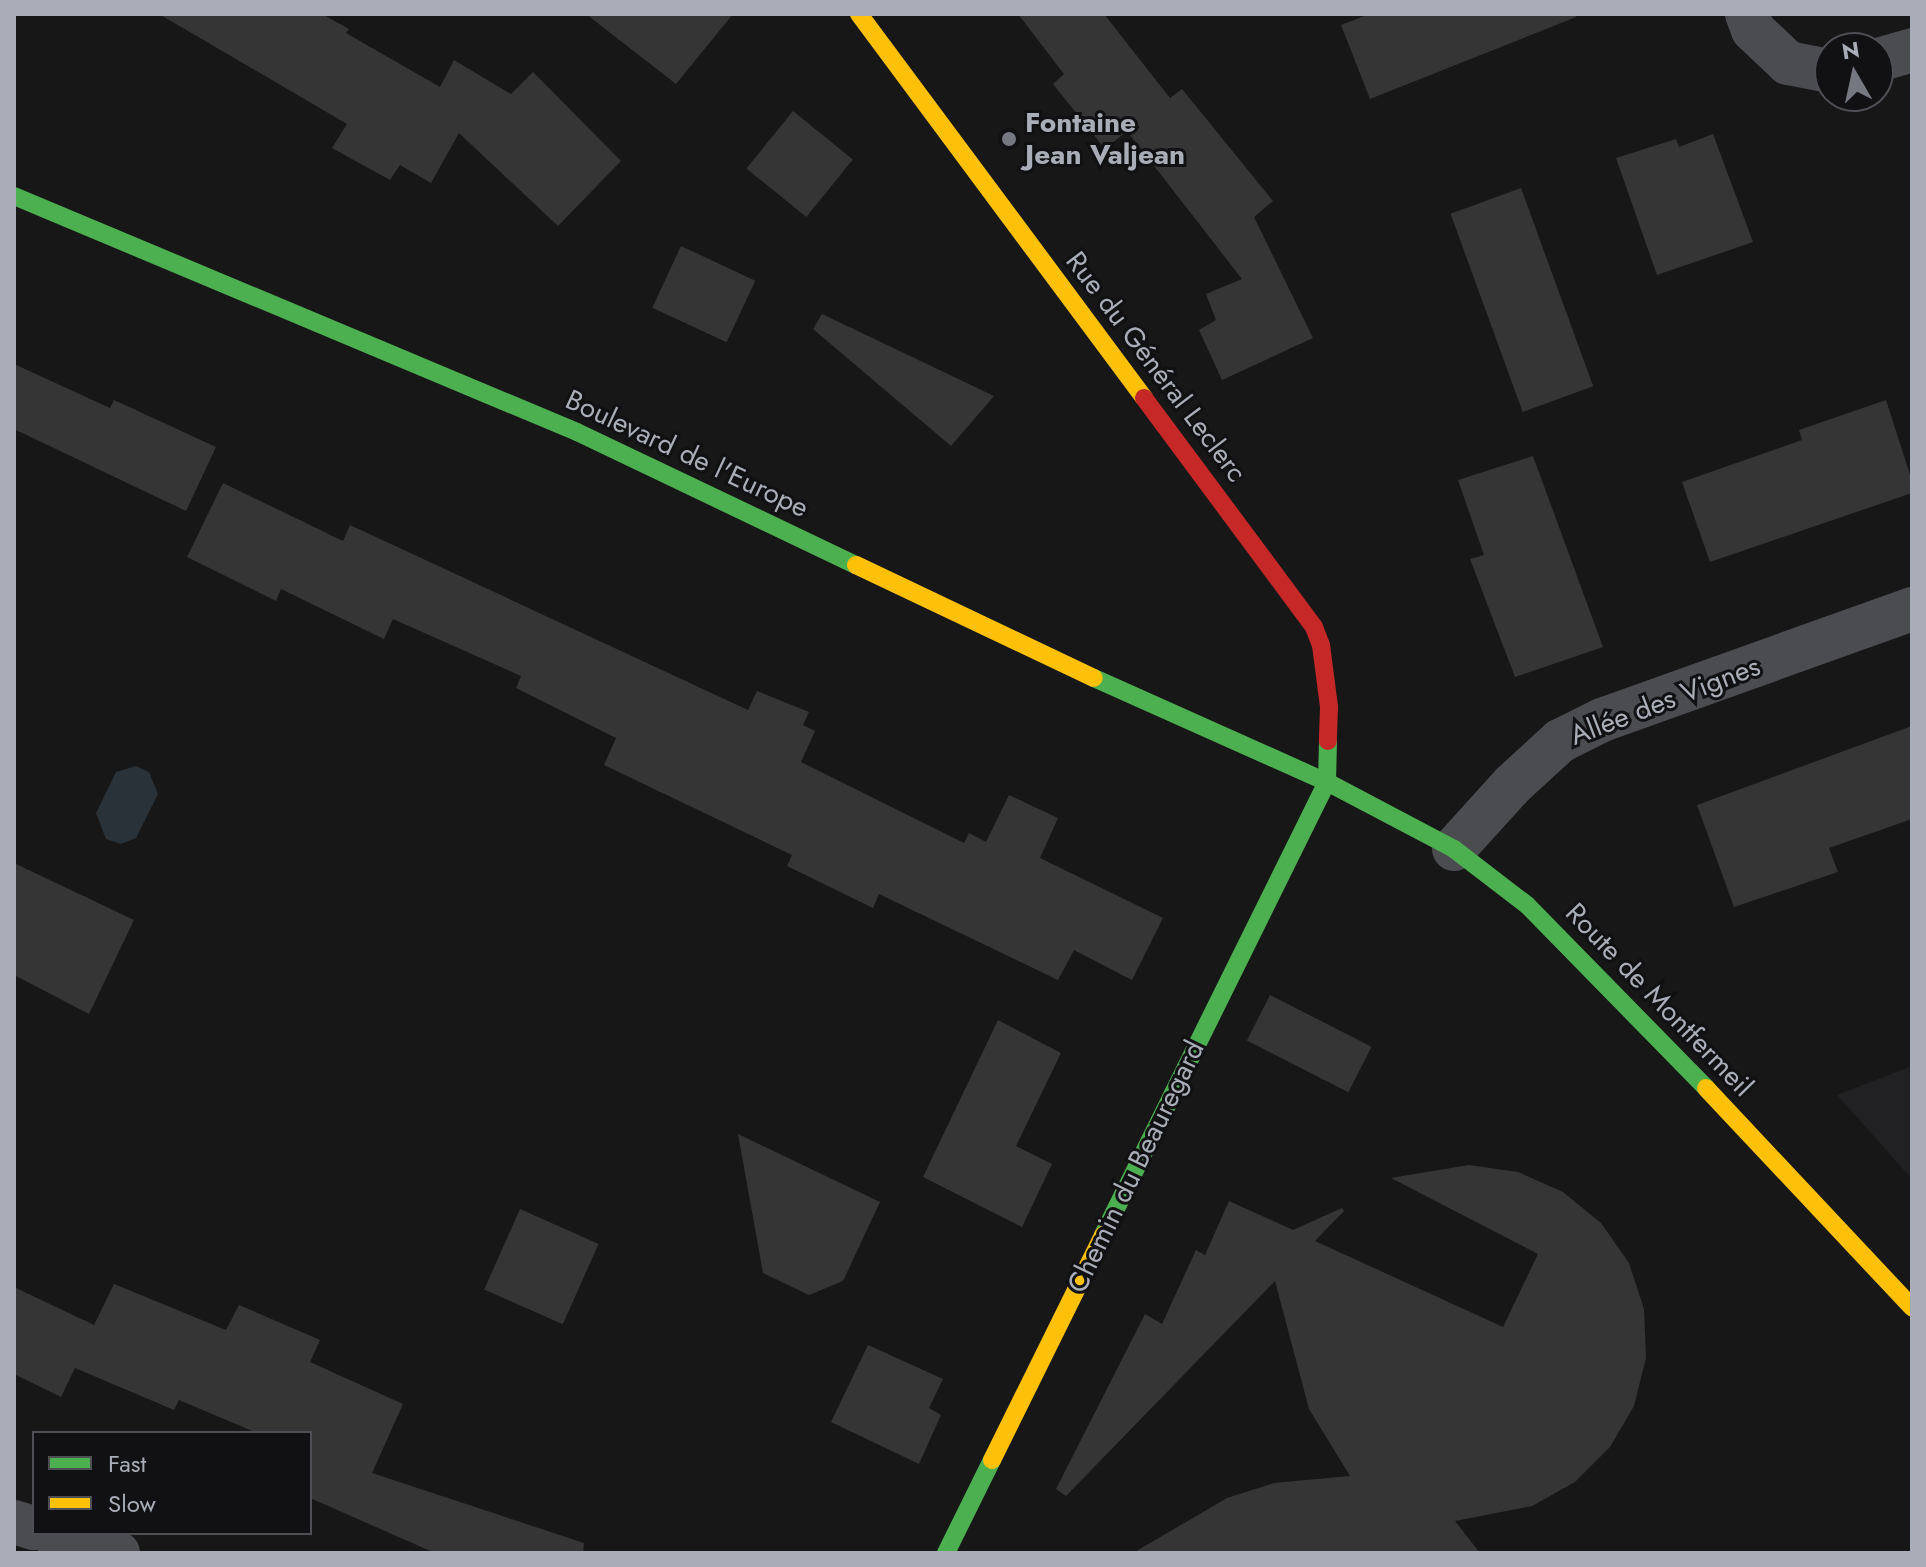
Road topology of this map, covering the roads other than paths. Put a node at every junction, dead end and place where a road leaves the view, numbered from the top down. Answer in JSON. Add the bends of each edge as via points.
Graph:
{"nodes":[{"id":1,"x":859,"y":14,"type":"edge"},
{"id":2,"x":1747,"y":14,"type":"edge"},
{"id":3,"x":1814,"y":68,"type":"edge"},
{"id":4,"x":14,"y":196,"type":"edge"},
{"id":5,"x":1912,"y":609,"type":"edge"},
{"id":6,"x":1327,"y":782,"type":"junction"},
{"id":7,"x":1454,"y":849,"type":"junction"},
{"id":8,"x":1912,"y":1307,"type":"edge"},
{"id":9,"x":58,"y":1535,"type":"edge"},
{"id":10,"x":118,"y":1553,"type":"edge"},
{"id":11,"x":946,"y":1553,"type":"edge"}],
"edges":[{"from":1,"to":6,"type":"main road","name":"Rue du Général Leclerc","via":[[1314,627],[1329,707]]},
{"from":2,"to":3,"type":"street","via":[[1753,30],[1788,63]]},
{"from":4,"to":6,"type":"main road","name":"Boulevard de l'Europe","via":[[577,432],[1154,707]]},
{"from":5,"to":7,"type":"street","name":"Allée des Vignes","via":[[1602,720],[1560,741]]},
{"from":6,"to":7,"type":"main road","name":"Route de Montfermeil"},
{"from":6,"to":11,"type":"main road","name":"Chemin du Beauregard"},
{"from":7,"to":8,"type":"main road","name":"Route de Montfermeil","via":[[1527,905],[1629,1005]]},
{"from":9,"to":10,"type":"street"}]}
